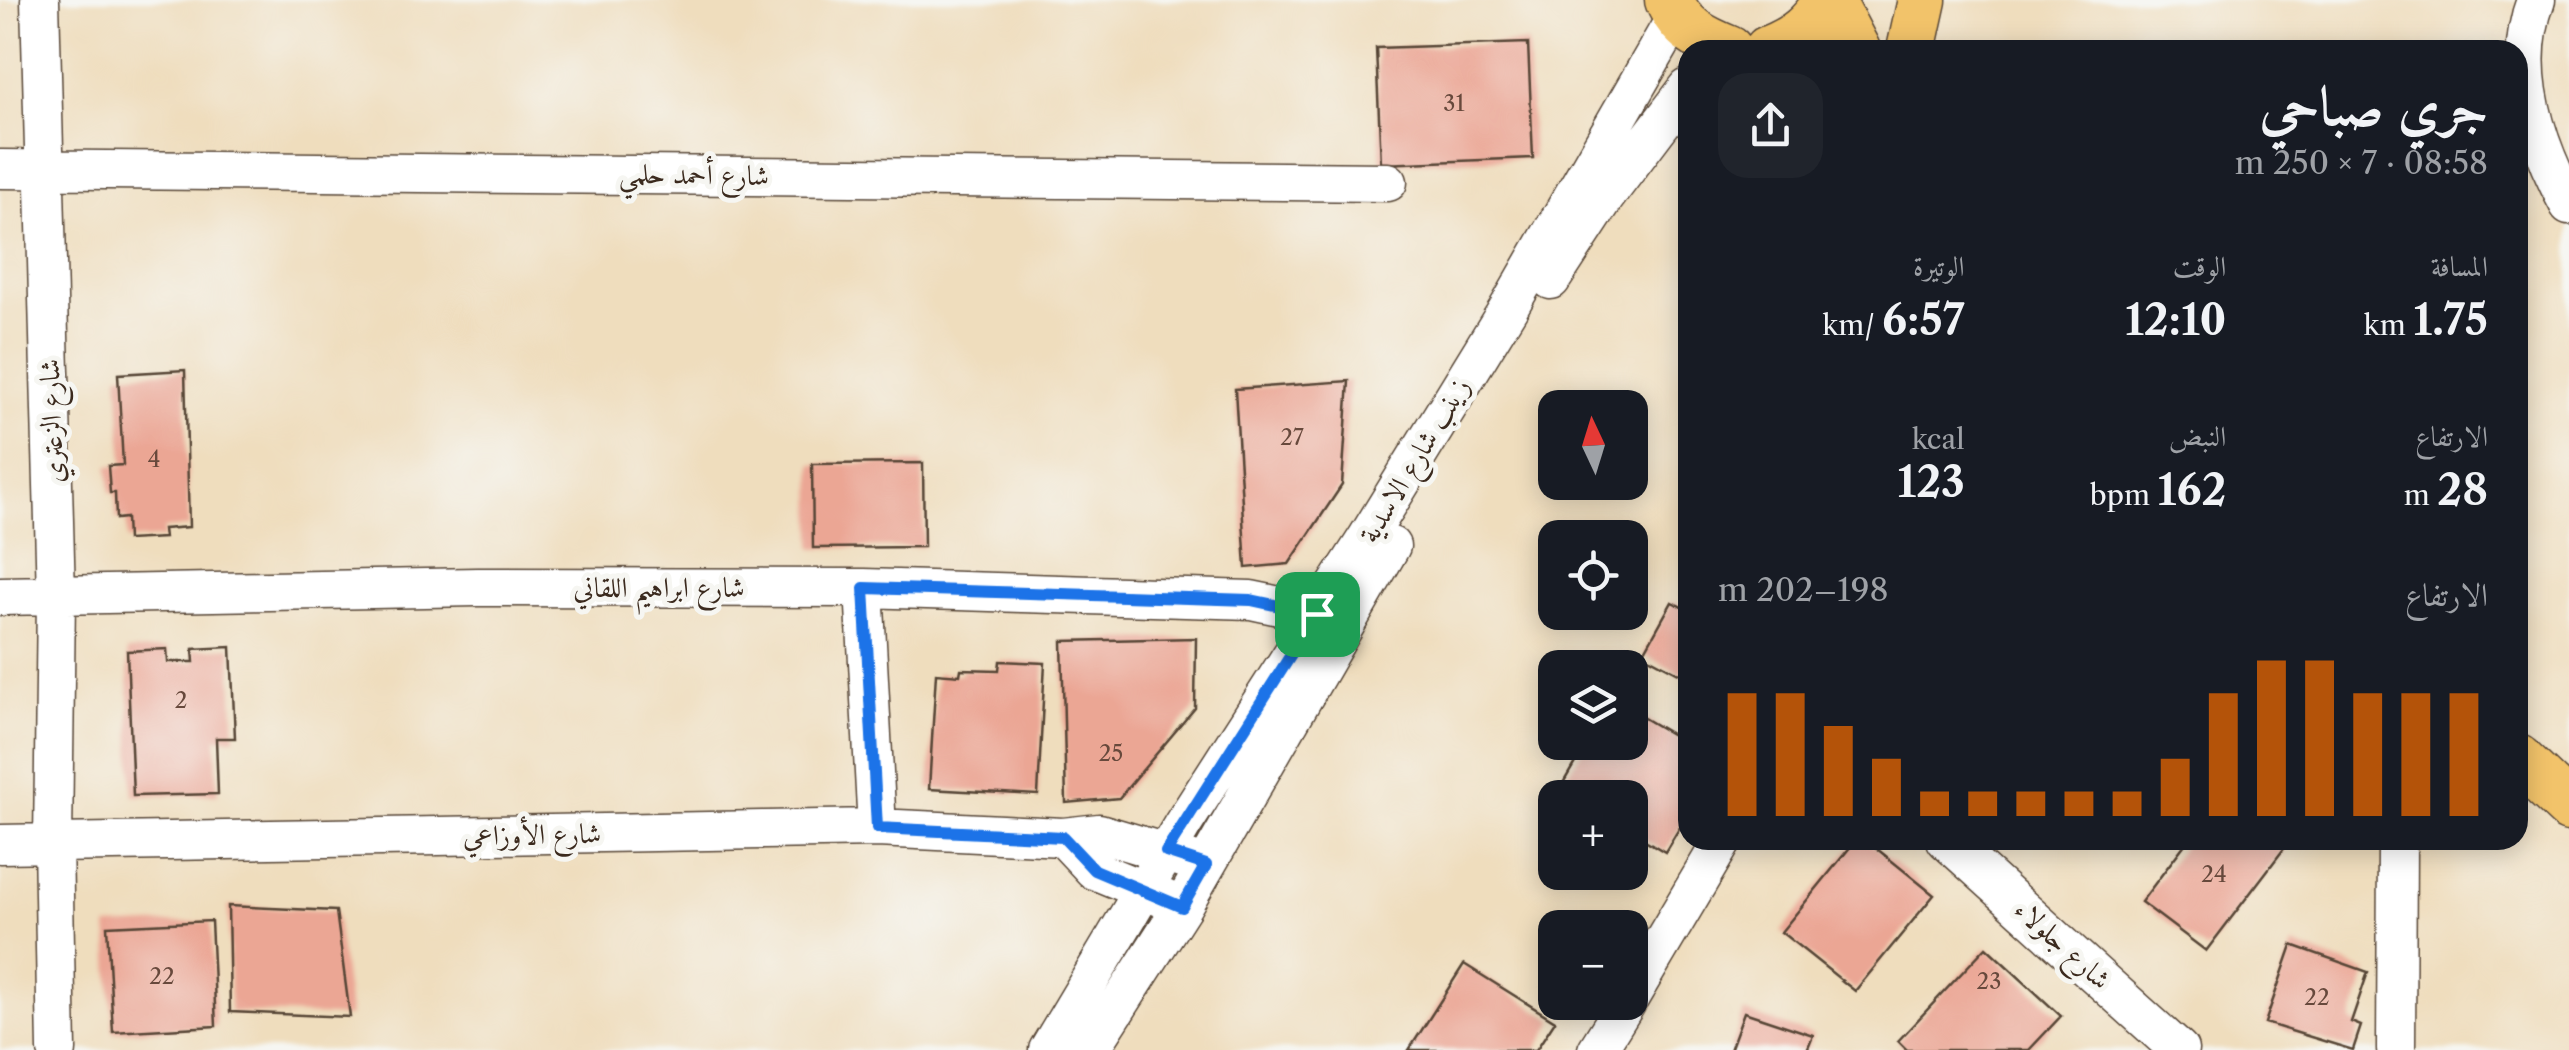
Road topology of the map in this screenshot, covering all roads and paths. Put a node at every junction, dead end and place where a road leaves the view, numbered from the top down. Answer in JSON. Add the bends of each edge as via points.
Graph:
{"nodes":[{"id":1,"x":40,"y":0,"type":"edge"},
{"id":2,"x":1829,"y":0,"type":"edge"},
{"id":3,"x":1922,"y":0,"type":"edge"},
{"id":4,"x":2536,"y":0,"type":"edge"},
{"id":5,"x":1672,"y":8,"type":"edge"},
{"id":6,"x":1702,"y":40,"type":"edge"},
{"id":7,"x":1793,"y":40,"type":"edge"},
{"id":8,"x":1851,"y":40,"type":"edge"},
{"id":9,"x":1913,"y":40,"type":"edge"},
{"id":10,"x":2525,"y":40,"type":"edge"},
{"id":11,"x":2528,"y":87,"type":"edge"},
{"id":12,"x":1678,"y":101,"type":"edge"},
{"id":13,"x":0,"y":168,"type":"edge"},
{"id":14,"x":44,"y":168,"type":"junction"},
{"id":15,"x":1388,"y":182,"type":"dead end"},
{"id":16,"x":2569,"y":205,"type":"edge"},
{"id":17,"x":864,"y":588,"type":"junction"},
{"id":18,"x":0,"y":596,"type":"edge"},
{"id":19,"x":56,"y":596,"type":"junction"},
{"id":20,"x":1317,"y":614,"type":"junction"},
{"id":21,"x":2528,"y":769,"type":"edge"},
{"id":22,"x":2569,"y":807,"type":"edge"},
{"id":23,"x":877,"y":828,"type":"junction"},
{"id":24,"x":1063,"y":837,"type":"junction"},
{"id":25,"x":53,"y":843,"type":"junction"},
{"id":26,"x":0,"y":844,"type":"edge"},
{"id":27,"x":1717,"y":850,"type":"edge"},
{"id":28,"x":1957,"y":850,"type":"edge"},
{"id":29,"x":2397,"y":850,"type":"edge"},
{"id":30,"x":1166,"y":852,"type":"junction"},
{"id":31,"x":1206,"y":865,"type":"junction"},
{"id":32,"x":1145,"y":890,"type":"junction"},
{"id":33,"x":1182,"y":907,"type":"junction"},
{"id":34,"x":1648,"y":966,"type":"edge"},
{"id":35,"x":1616,"y":1020,"type":"edge"},
{"id":36,"x":57,"y":1050,"type":"edge"},
{"id":37,"x":1048,"y":1050,"type":"edge"},
{"id":38,"x":1090,"y":1050,"type":"edge"},
{"id":39,"x":1598,"y":1050,"type":"edge"},
{"id":40,"x":2180,"y":1050,"type":"edge"},
{"id":41,"x":2396,"y":1050,"type":"edge"}],
"edges":[{"from":1,"to":14,"type":"street","name":"شارع الزعتري"},
{"from":2,"to":7,"type":"main road"},
{"from":2,"to":8,"type":"main road"},
{"from":3,"to":9,"type":"main road"},
{"from":4,"to":10,"type":"street"},
{"from":5,"to":6,"type":"main road"},
{"from":5,"to":20,"type":"street","name":"زينب شارع الاسدية","via":[[1508,307]]},
{"from":11,"to":16,"type":"street","via":[[2533,117]]},
{"from":12,"to":31,"type":"street","name":"زينب شارع الاسدية","via":[[1604,199],[1484,388]]},
{"from":13,"to":14,"type":"street","name":"شارع أحمد حلمي"},
{"from":14,"to":15,"type":"street","name":"شارع أحمد حلمي"},
{"from":14,"to":19,"type":"street","name":"شارع الزعتري"},
{"from":17,"to":19,"type":"street","name":"شارع ابراهيم اللقاني","via":[[478,586]]},
{"from":17,"to":20,"type":"street","name":"شارع ابراهيم اللقاني","via":[[1251,600]]},
{"from":17,"to":23,"type":"street"},
{"from":18,"to":19,"type":"street","name":"شارع ابراهيم اللقاني"},
{"from":19,"to":25,"type":"street","name":"شارع الزعتري"},
{"from":20,"to":30,"type":"street","name":"زينب شارع الاسدية"},
{"from":21,"to":22,"type":"main road"},
{"from":23,"to":24,"type":"street","name":"شارع الأوزاعي"},
{"from":23,"to":25,"type":"street","name":"شارع الأوزاعي"},
{"from":24,"to":30,"type":"street","name":"شارع الأوزاعي","via":[[1111,834]]},
{"from":24,"to":32,"type":"street","via":[[1094,870]]},
{"from":25,"to":26,"type":"street","name":"شارع الأوزاعي"},
{"from":25,"to":36,"type":"street","name":"شارع الزعتري"},
{"from":27,"to":34,"type":"street"},
{"from":28,"to":40,"type":"street","name":"شارع جلولاء"},
{"from":29,"to":41,"type":"street"},
{"from":30,"to":31,"type":"street","name":"شارع الأوزاعي"},
{"from":30,"to":32,"type":"street","name":"زينب شارع الاسدية"},
{"from":31,"to":33,"type":"street","name":"زينب شارع الاسدية"},
{"from":32,"to":33,"type":"street"},
{"from":32,"to":37,"type":"street","name":"زينب شارع الاسدية"},
{"from":33,"to":38,"type":"street","name":"زينب شارع الاسدية"},
{"from":35,"to":39,"type":"street"}]}
